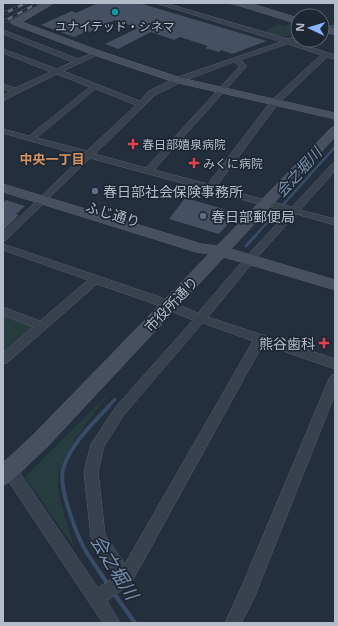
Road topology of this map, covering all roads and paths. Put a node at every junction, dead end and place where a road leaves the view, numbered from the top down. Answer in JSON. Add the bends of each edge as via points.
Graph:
{"nodes":[{"id":1,"x":50,"y":3,"type":"edge"},
{"id":2,"x":159,"y":3,"type":"edge"},
{"id":3,"x":231,"y":3,"type":"edge"},
{"id":4,"x":240,"y":3,"type":"edge"},
{"id":5,"x":247,"y":4,"type":"edge"},
{"id":6,"x":290,"y":18,"type":"edge"},
{"id":7,"x":15,"y":22,"type":"junction"},
{"id":8,"x":3,"y":27,"type":"edge"},
{"id":9,"x":3,"y":32,"type":"edge"},
{"id":10,"x":289,"y":42,"type":"junction"},
{"id":11,"x":3,"y":51,"type":"edge"},
{"id":12,"x":97,"y":53,"type":"junction"},
{"id":13,"x":326,"y":54,"type":"junction"},
{"id":14,"x":335,"y":57,"type":"edge"},
{"id":15,"x":237,"y":60,"type":"junction"},
{"id":16,"x":79,"y":62,"type":"junction"},
{"id":17,"x":56,"y":72,"type":"junction"},
{"id":18,"x":178,"y":80,"type":"junction"},
{"id":19,"x":3,"y":86,"type":"edge"},
{"id":20,"x":95,"y":86,"type":"junction"},
{"id":21,"x":15,"y":91,"type":"junction"},
{"id":22,"x":221,"y":91,"type":"junction"},
{"id":23,"x":3,"y":99,"type":"edge"},
{"id":24,"x":274,"y":103,"type":"junction"},
{"id":25,"x":141,"y":104,"type":"junction"},
{"id":26,"x":335,"y":116,"type":"edge"},
{"id":27,"x":335,"y":130,"type":"edge"},
{"id":28,"x":3,"y":131,"type":"edge"},
{"id":29,"x":30,"y":139,"type":"junction"},
{"id":30,"x":89,"y":155,"type":"junction"},
{"id":31,"x":335,"y":166,"type":"edge"},
{"id":32,"x":149,"y":170,"type":"junction"},
{"id":33,"x":3,"y":180,"type":"edge"},
{"id":34,"x":3,"y":188,"type":"edge"},
{"id":35,"x":210,"y":188,"type":"junction"},
{"id":36,"x":45,"y":197,"type":"junction"},
{"id":37,"x":270,"y":204,"type":"junction"},
{"id":38,"x":293,"y":210,"type":"junction"},
{"id":39,"x":335,"y":222,"type":"edge"},
{"id":40,"x":3,"y":238,"type":"edge"},
{"id":41,"x":3,"y":247,"type":"edge"},
{"id":42,"x":225,"y":252,"type":"junction"},
{"id":43,"x":248,"y":259,"type":"junction"},
{"id":44,"x":96,"y":279,"type":"junction"},
{"id":45,"x":335,"y":285,"type":"edge"},
{"id":46,"x":175,"y":309,"type":"junction"},
{"id":47,"x":3,"y":311,"type":"edge"},
{"id":48,"x":197,"y":317,"type":"junction"},
{"id":49,"x":42,"y":326,"type":"junction"},
{"id":50,"x":260,"y":339,"type":"junction"},
{"id":51,"x":3,"y":360,"type":"edge"},
{"id":52,"x":335,"y":364,"type":"edge"},
{"id":53,"x":335,"y":379,"type":"edge"},
{"id":54,"x":5,"y":471,"type":"edge"},
{"id":55,"x":123,"y":580,"type":"junction"},
{"id":56,"x":98,"y":597,"type":"junction"},
{"id":57,"x":112,"y":623,"type":"edge"},
{"id":58,"x":233,"y":623,"type":"edge"}],
"edges":[{"from":1,"to":7,"type":"street"},
{"from":2,"to":10,"type":"street"},
{"from":3,"to":5,"type":"street"},
{"from":4,"to":5,"type":"street"},
{"from":5,"to":6,"type":"street"},
{"from":7,"to":8,"type":"street"},
{"from":7,"to":12,"type":"street"},
{"from":9,"to":16,"type":"street"},
{"from":10,"to":13,"type":"street"},
{"from":10,"to":15,"type":"street"},
{"from":11,"to":17,"type":"street"},
{"from":12,"to":16,"type":"street"},
{"from":12,"to":18,"type":"street"},
{"from":13,"to":14,"type":"street"},
{"from":13,"to":24,"type":"street"},
{"from":15,"to":18,"type":"street"},
{"from":15,"to":22,"type":"street","via":[[244,66]]},
{"from":16,"to":17,"type":"street"},
{"from":17,"to":20,"type":"street"},
{"from":17,"to":21,"type":"street"},
{"from":18,"to":22,"type":"street"},
{"from":18,"to":25,"type":"street","via":[[158,89]]},
{"from":19,"to":21,"type":"street"},
{"from":20,"to":25,"type":"street"},
{"from":20,"to":29,"type":"street"},
{"from":21,"to":23,"type":"street"},
{"from":22,"to":24,"type":"street"},
{"from":22,"to":32,"type":"street"},
{"from":24,"to":26,"type":"street"},
{"from":24,"to":35,"type":"street"},
{"from":25,"to":30,"type":"street"},
{"from":27,"to":37,"type":"street","name":"市役所通り"},
{"from":28,"to":29,"type":"street"},
{"from":29,"to":30,"type":"street"},
{"from":30,"to":32,"type":"street"},
{"from":30,"to":36,"type":"street"},
{"from":31,"to":38,"type":"street"},
{"from":32,"to":35,"type":"street"},
{"from":33,"to":36,"type":"street","name":"ふじ通り"},
{"from":34,"to":36,"type":"street","name":"ふじ通り"},
{"from":35,"to":37,"type":"street"},
{"from":36,"to":40,"type":"street"},
{"from":36,"to":42,"type":"street","name":"ふじ通り","via":[[201,249]]},
{"from":37,"to":38,"type":"street"},
{"from":37,"to":42,"type":"street","name":"市役所通り"},
{"from":38,"to":39,"type":"street"},
{"from":38,"to":43,"type":"street"},
{"from":41,"to":44,"type":"street"},
{"from":42,"to":43,"type":"street","name":"ふじ通り"},
{"from":42,"to":46,"type":"street","name":"市役所通り"},
{"from":43,"to":45,"type":"street","name":"ふじ通り"},
{"from":43,"to":48,"type":"street","via":[[244,268]]},
{"from":44,"to":46,"type":"street","via":[[160,301]]},
{"from":44,"to":49,"type":"street"},
{"from":46,"to":48,"type":"street"},
{"from":46,"to":54,"type":"street","name":"市役所通り"},
{"from":47,"to":49,"type":"street"},
{"from":48,"to":50,"type":"street"},
{"from":48,"to":55,"type":"street","via":[[119,412],[98,444],[91,472],[98,537]]},
{"from":49,"to":51,"type":"street"},
{"from":50,"to":52,"type":"street"},
{"from":50,"to":55,"type":"street"},
{"from":53,"to":58,"type":"street"},
{"from":54,"to":56,"type":"street"},
{"from":55,"to":56,"type":"street"},
{"from":56,"to":57,"type":"street"}]}
